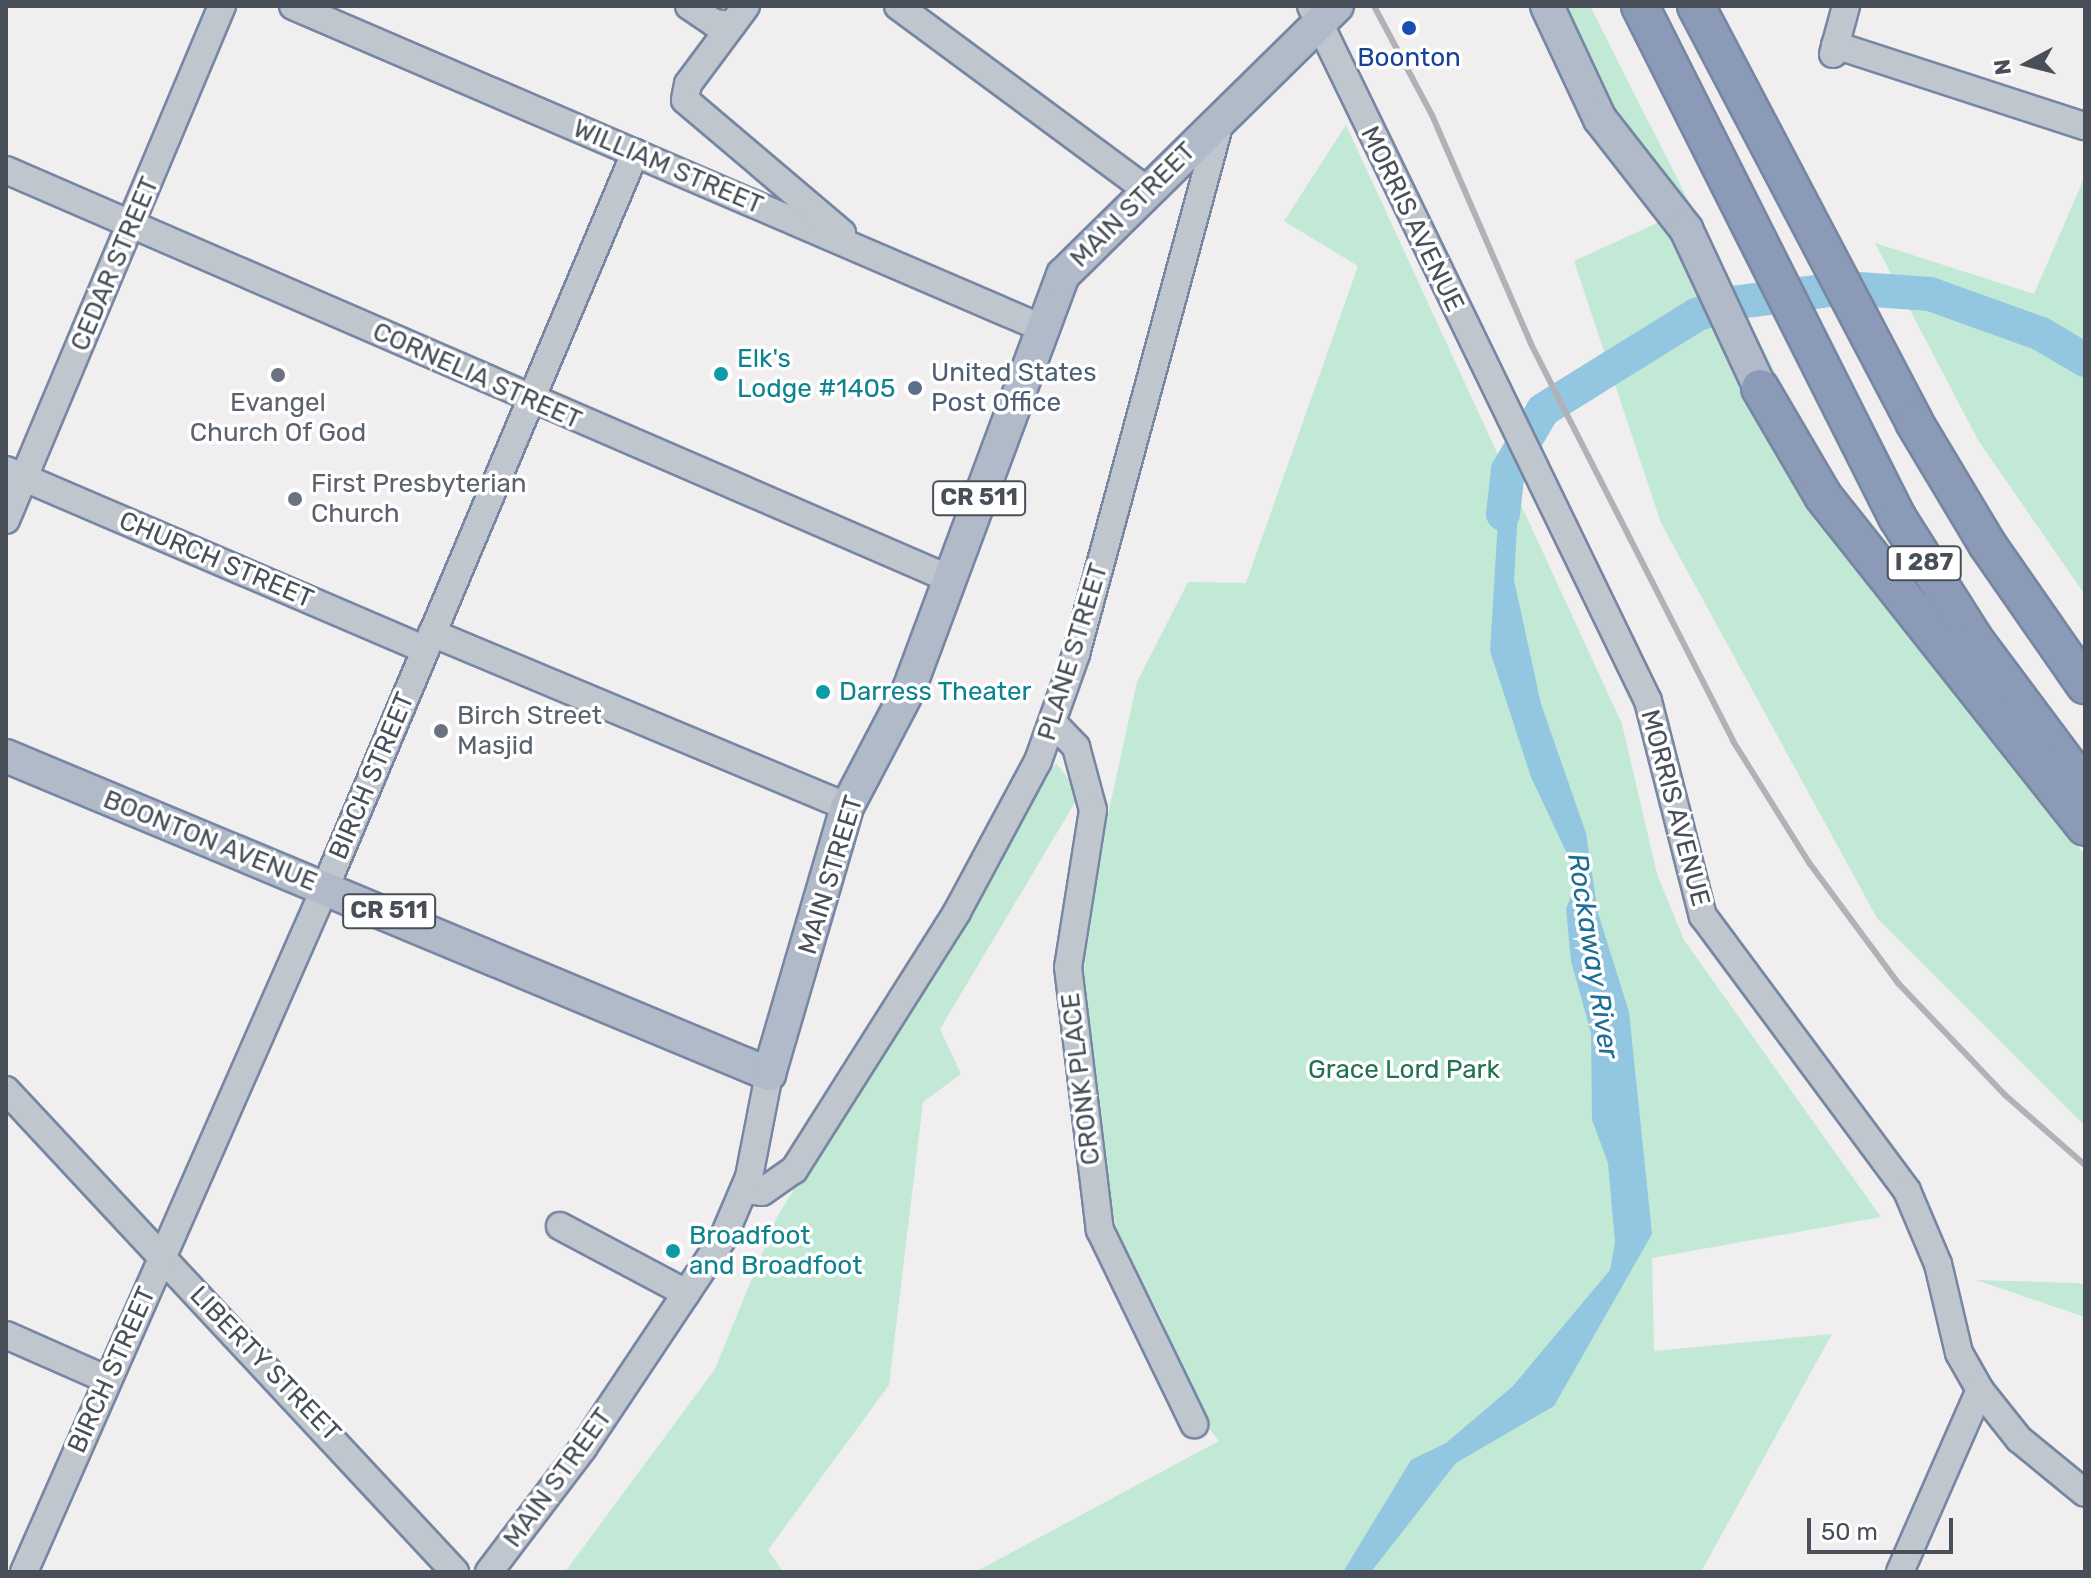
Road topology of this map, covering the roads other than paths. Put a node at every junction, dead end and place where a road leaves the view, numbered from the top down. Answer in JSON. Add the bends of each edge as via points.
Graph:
{"nodes":[{"id":1,"x":222,"y":6,"type":"edge"},
{"id":2,"x":293,"y":6,"type":"edge"},
{"id":3,"x":689,"y":6,"type":"edge"},
{"id":4,"x":898,"y":6,"type":"edge"},
{"id":5,"x":1547,"y":6,"type":"edge"},
{"id":6,"x":1640,"y":6,"type":"edge"},
{"id":7,"x":1696,"y":6,"type":"edge"},
{"id":8,"x":1846,"y":6,"type":"edge"},
{"id":9,"x":1324,"y":12,"type":"edge"},
{"id":10,"x":739,"y":16,"type":"edge"},
{"id":11,"x":1221,"y":119,"type":"junction"},
{"id":12,"x":2085,"y":126,"type":"edge"},
{"id":13,"x":635,"y":153,"type":"junction"},
{"id":14,"x":6,"y":170,"type":"edge"},
{"id":15,"x":1147,"y":190,"type":"junction"},
{"id":16,"x":132,"y":225,"type":"junction"},
{"id":17,"x":864,"y":251,"type":"junction"},
{"id":18,"x":1042,"y":328,"type":"junction"},
{"id":19,"x":1756,"y":378,"type":"joint"},
{"id":20,"x":529,"y":400,"type":"junction"},
{"id":21,"x":15,"y":474,"type":"edge"},
{"id":22,"x":6,"y":520,"type":"edge"},
{"id":23,"x":950,"y":579,"type":"junction"},
{"id":24,"x":428,"y":642,"type":"junction"},
{"id":25,"x":2085,"y":685,"type":"edge"},
{"id":26,"x":1054,"y":724,"type":"junction"},
{"id":27,"x":6,"y":756,"type":"edge"},
{"id":28,"x":2085,"y":788,"type":"edge"},
{"id":29,"x":847,"y":807,"type":"junction"},
{"id":30,"x":2085,"y":827,"type":"edge"},
{"id":31,"x":325,"y":888,"type":"junction"},
{"id":32,"x":769,"y":1074,"type":"junction"},
{"id":33,"x":6,"y":1090,"type":"edge"},
{"id":34,"x":744,"y":1190,"type":"junction"},
{"id":35,"x":560,"y":1226,"type":"dead end"},
{"id":36,"x":162,"y":1255,"type":"junction"},
{"id":37,"x":686,"y":1293,"type":"junction"},
{"id":38,"x":6,"y":1335,"type":"edge"},
{"id":39,"x":108,"y":1380,"type":"junction"},
{"id":40,"x":1980,"y":1390,"type":"junction"},
{"id":41,"x":1194,"y":1424,"type":"dead end"},
{"id":42,"x":2085,"y":1493,"type":"edge"},
{"id":43,"x":24,"y":1572,"type":"edge"},
{"id":44,"x":455,"y":1572,"type":"edge"},
{"id":45,"x":489,"y":1572,"type":"edge"},
{"id":46,"x":1900,"y":1572,"type":"edge"}],
"edges":[{"from":1,"to":16,"type":"street","name":"CEDAR STREET"},
{"from":2,"to":13,"type":"street","name":"WILLIAM STREET"},
{"from":3,"to":10,"type":"street","via":[[714,23]]},
{"from":4,"to":15,"type":"street"},
{"from":5,"to":19,"type":"main road","via":[[1592,106],[1666,201],[1702,260]]},
{"from":6,"to":28,"type":"highway","number":"I 287","via":[[1793,319],[1934,578]]},
{"from":7,"to":25,"type":"highway","number":"I 287","via":[[1860,321],[1987,544]]},
{"from":8,"to":12,"type":"street","via":[[1834,49]]},
{"from":9,"to":11,"type":"main road","name":"MAIN STREET","number":"CR 511"},
{"from":9,"to":40,"type":"street","name":"MORRIS AVENUE","via":[[1483,368],[1648,701],[1703,916],[1907,1191],[1938,1264],[1959,1353]]},
{"from":10,"to":17,"type":"street","via":[[688,84],[691,108]]},
{"from":11,"to":15,"type":"main road","name":"MAIN STREET","number":"CR 511"},
{"from":11,"to":26,"type":"street","name":"PLANE STREET"},
{"from":13,"to":17,"type":"street","name":"WILLIAM STREET"},
{"from":13,"to":20,"type":"street","name":"BIRCH STREET"},
{"from":14,"to":16,"type":"street","name":"CORNELIA STREET"},
{"from":15,"to":18,"type":"main road","name":"MAIN STREET","number":"CR 511","via":[[1073,261]]},
{"from":16,"to":20,"type":"street","name":"CORNELIA STREET"},
{"from":16,"to":21,"type":"street","name":"CEDAR STREET"},
{"from":17,"to":18,"type":"street","name":"WILLIAM STREET"},
{"from":18,"to":23,"type":"main road","name":"MAIN STREET","number":"CR 511"},
{"from":19,"to":30,"type":"highway","via":[[1823,496]]},
{"from":20,"to":23,"type":"street","name":"CORNELIA STREET"},
{"from":20,"to":24,"type":"street","name":"BIRCH STREET"},
{"from":21,"to":22,"type":"street","name":"CEDAR STREET"},
{"from":21,"to":24,"type":"street","name":"CHURCH STREET"},
{"from":23,"to":29,"type":"main road","name":"MAIN STREET","number":"CR 511","via":[[909,689]]},
{"from":24,"to":29,"type":"street","name":"CHURCH STREET"},
{"from":24,"to":31,"type":"street","name":"BIRCH STREET"},
{"from":26,"to":34,"type":"street","name":"PLANE STREET","via":[[957,912],[794,1170],[762,1192]]},
{"from":26,"to":41,"type":"street","name":"CRONK PLACE","via":[[1076,747],[1093,810],[1068,967],[1100,1230]]},
{"from":27,"to":31,"type":"main road","name":"BOONTON AVENUE","number":"CR 511"},
{"from":29,"to":32,"type":"main road","name":"MAIN STREET","number":"CR 511"},
{"from":31,"to":32,"type":"main road","name":"BOONTON AVENUE","number":"CR 511"},
{"from":31,"to":36,"type":"street","name":"BIRCH STREET"},
{"from":32,"to":34,"type":"street","name":"MAIN STREET"},
{"from":33,"to":36,"type":"street","name":"LIBERTY STREET"},
{"from":34,"to":37,"type":"street","name":"MAIN STREET"},
{"from":35,"to":37,"type":"street"},
{"from":36,"to":39,"type":"street","name":"BIRCH STREET"},
{"from":36,"to":44,"type":"street","name":"LIBERTY STREET"},
{"from":37,"to":45,"type":"street","name":"MAIN STREET"},
{"from":38,"to":39,"type":"street"},
{"from":39,"to":43,"type":"street","name":"BIRCH STREET"},
{"from":40,"to":42,"type":"street","name":"MORRIS AVENUE","via":[[2019,1439]]},
{"from":40,"to":46,"type":"street"}]}
